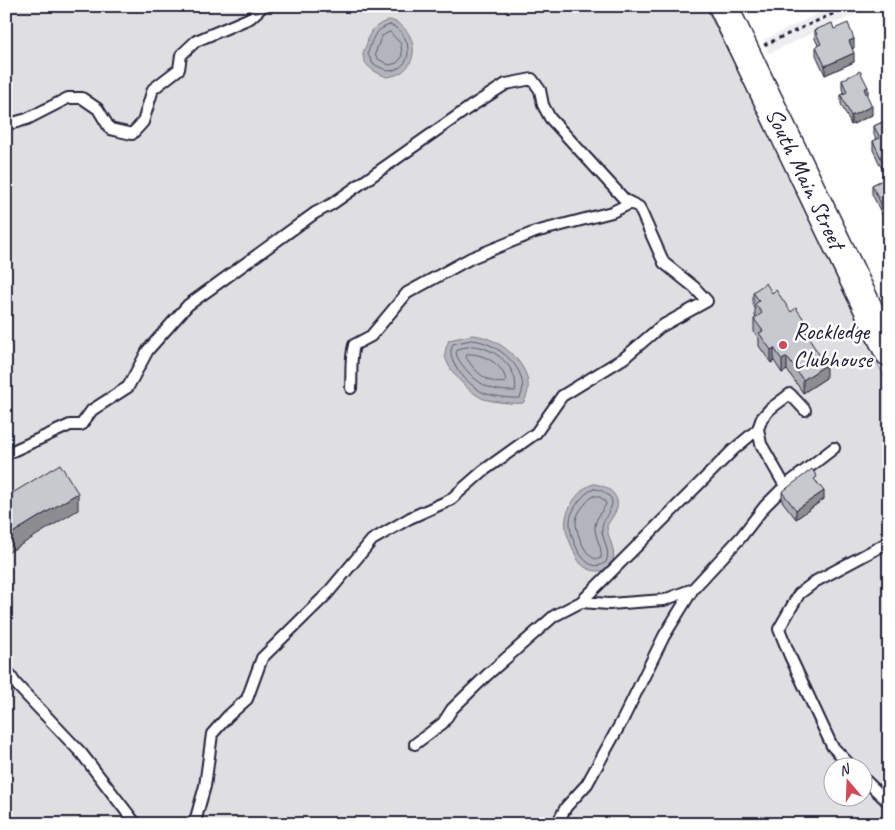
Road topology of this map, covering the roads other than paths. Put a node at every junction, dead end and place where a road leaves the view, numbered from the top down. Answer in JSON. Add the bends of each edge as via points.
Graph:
{"nodes":[{"id":1,"x":263,"y":6,"type":"edge"},
{"id":2,"x":723,"y":6,"type":"edge"},
{"id":3,"x":6,"y":125,"type":"edge"},
{"id":4,"x":631,"y":203,"type":"junction"},
{"id":5,"x":889,"y":352,"type":"edge"},
{"id":6,"x":351,"y":388,"type":"dead end"},
{"id":7,"x":805,"y":410,"type":"dead end"},
{"id":8,"x":758,"y":430,"type":"junction"},
{"id":9,"x":834,"y":448,"type":"dead end"},
{"id":10,"x":6,"y":454,"type":"edge"},
{"id":11,"x":785,"y":486,"type":"junction"},
{"id":12,"x":889,"y":542,"type":"edge"},
{"id":13,"x":693,"y":589,"type":"junction"},
{"id":14,"x":581,"y":602,"type":"junction"},
{"id":15,"x":6,"y":669,"type":"edge"},
{"id":16,"x":415,"y":744,"type":"dead end"},
{"id":17,"x":843,"y":758,"type":"edge"},
{"id":18,"x":872,"y":787,"type":"edge"},
{"id":19,"x":889,"y":804,"type":"edge"},
{"id":20,"x":136,"y":824,"type":"edge"},
{"id":21,"x":190,"y":824,"type":"edge"},
{"id":22,"x":557,"y":824,"type":"edge"}],
"edges":[{"from":1,"to":3,"type":"lane","via":[[250,18],[196,41],[181,55],[179,69],[153,89],[143,122],[132,134],[110,130],[98,109],[82,98],[68,98]]},
{"from":2,"to":5,"type":"main road","name":"South Main Street"},
{"from":4,"to":6,"type":"lane","via":[[612,212],[535,232],[494,248],[407,293],[370,336],[354,345],[350,358]]},
{"from":4,"to":10,"type":"lane","via":[[550,118],[540,90],[532,79],[506,84],[315,213],[188,305],[148,350],[128,387],[92,410],[81,425],[70,425]]},
{"from":4,"to":21,"type":"lane","via":[[639,207],[664,263],[694,286],[706,301],[660,327],[624,358],[562,396],[536,433],[483,471],[450,500],[372,540],[327,594],[262,658],[247,699],[212,734],[205,786],[196,818]]},
{"from":7,"to":8,"type":"lane","via":[[790,394],[762,418]]},
{"from":8,"to":11,"type":"lane","via":[[761,444]]},
{"from":8,"to":14,"type":"lane","via":[[733,450]]},
{"from":9,"to":11,"type":"lane"},
{"from":11,"to":13,"type":"lane"},
{"from":12,"to":17,"type":"lane","via":[[816,581],[799,594],[779,629],[832,746]]},
{"from":13,"to":14,"type":"lane","via":[[664,600],[609,604]]},
{"from":13,"to":22,"type":"lane","via":[[664,636],[587,784],[566,807]]},
{"from":14,"to":16,"type":"lane","via":[[554,616],[487,674],[443,722]]},
{"from":15,"to":20,"type":"lane","via":[[15,683],[82,754]]},
{"from":18,"to":19,"type":"lane"}]}
